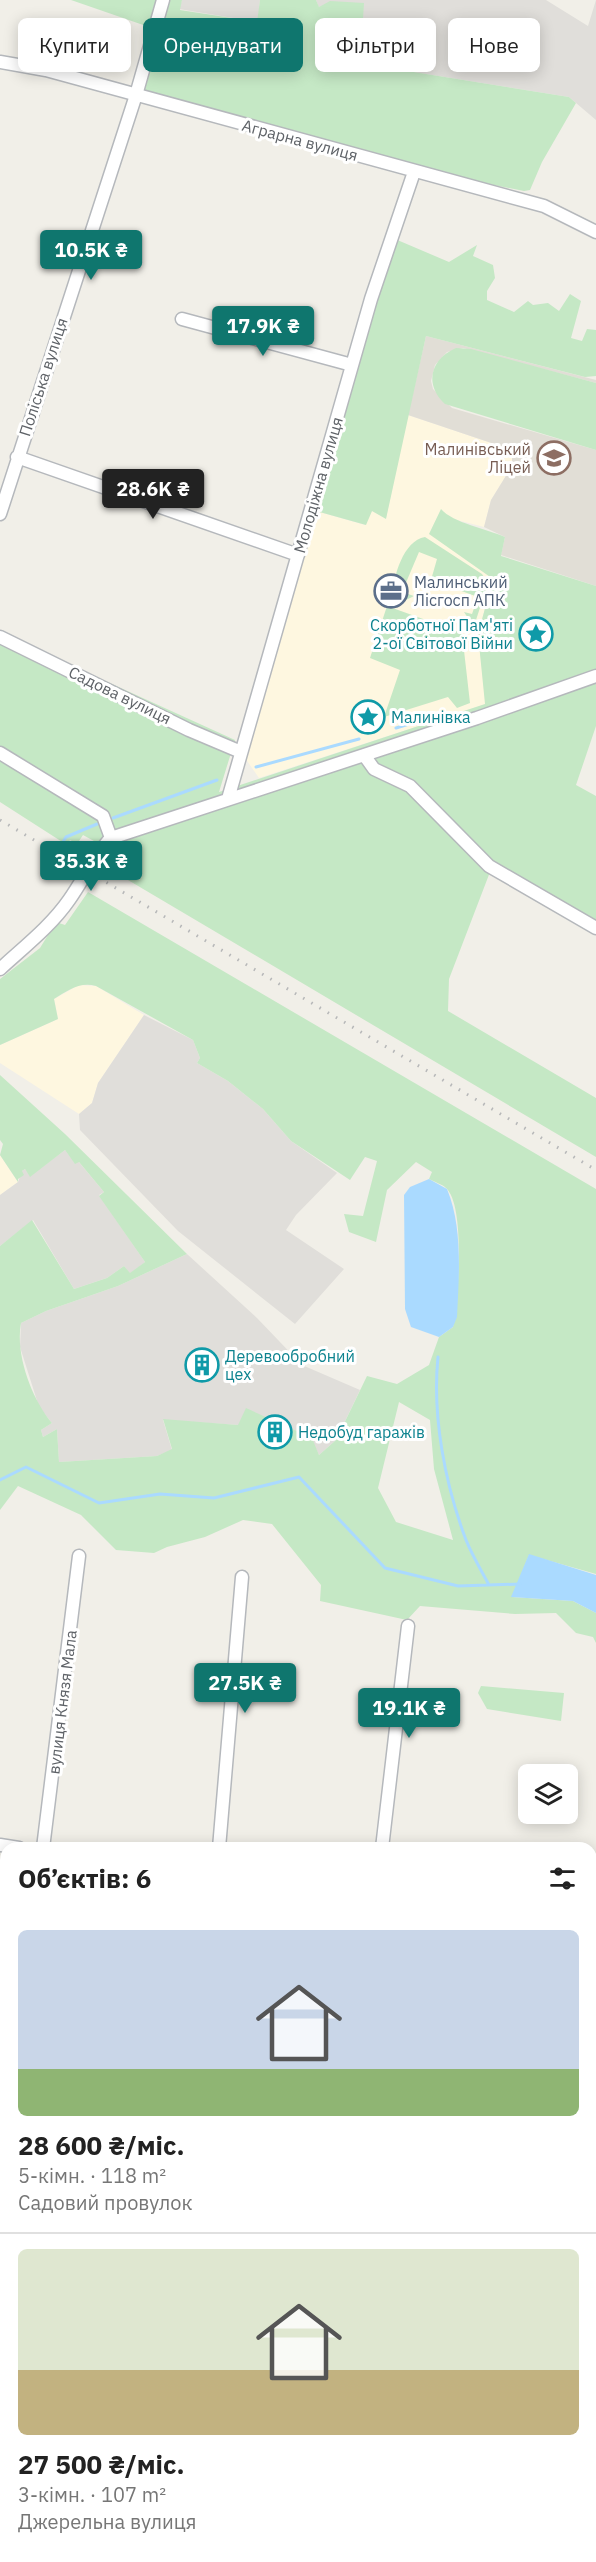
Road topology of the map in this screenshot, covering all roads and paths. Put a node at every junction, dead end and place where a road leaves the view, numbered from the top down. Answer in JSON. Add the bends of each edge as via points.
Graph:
{"nodes":[{"id":1,"x":164,"y":0,"type":"edge"},
{"id":2,"x":0,"y":62,"type":"edge"},
{"id":3,"x":136,"y":95,"type":"junction"},
{"id":4,"x":414,"y":172,"type":"junction"},
{"id":5,"x":596,"y":232,"type":"edge"},
{"id":6,"x":182,"y":319,"type":"dead end"},
{"id":7,"x":352,"y":365,"type":"junction"},
{"id":8,"x":17,"y":457,"type":"junction"},
{"id":9,"x":0,"y":514,"type":"edge"},
{"id":10,"x":298,"y":555,"type":"junction"},
{"id":11,"x":0,"y":637,"type":"edge"},
{"id":12,"x":596,"y":676,"type":"edge"},
{"id":13,"x":241,"y":752,"type":"junction"},
{"id":14,"x":0,"y":753,"type":"edge"},
{"id":15,"x":364,"y":755,"type":"junction"},
{"id":16,"x":228,"y":799,"type":"junction"},
{"id":17,"x":111,"y":838,"type":"junction"},
{"id":18,"x":596,"y":928,"type":"edge"},
{"id":19,"x":0,"y":969,"type":"edge"},
{"id":20,"x":79,"y":1556,"type":"dead end"},
{"id":21,"x":242,"y":1577,"type":"dead end"},
{"id":22,"x":408,"y":1626,"type":"dead end"},
{"id":23,"x":44,"y":1842,"type":"edge"},
{"id":24,"x":220,"y":1842,"type":"edge"},
{"id":25,"x":383,"y":1842,"type":"edge"}],
"edges":[{"from":1,"to":3,"type":"street","name":"Поліська вулиця"},
{"from":2,"to":3,"type":"street","name":"Аграрна вулиця","via":[[46,70]]},
{"from":3,"to":4,"type":"street","name":"Аграрна вулиця"},
{"from":3,"to":8,"type":"street","name":"Поліська вулиця"},
{"from":4,"to":5,"type":"street","name":"Аграрна вулиця","via":[[544,206]]},
{"from":4,"to":7,"type":"street","name":"Молодіжна вулиця"},
{"from":6,"to":7,"type":"street"},
{"from":7,"to":10,"type":"street","name":"Молодіжна вулиця"},
{"from":8,"to":9,"type":"street","name":"Поліська вулиця"},
{"from":8,"to":10,"type":"street"},
{"from":10,"to":13,"type":"street","name":"Молодіжна вулиця"},
{"from":11,"to":13,"type":"street","name":"Садова вулиця"},
{"from":12,"to":15,"type":"street"},
{"from":13,"to":16,"type":"street","name":"Молодіжна вулиця"},
{"from":14,"to":17,"type":"street","via":[[103,816]]},
{"from":15,"to":16,"type":"street"},
{"from":15,"to":18,"type":"street","via":[[374,769],[410,786],[489,866]]},
{"from":16,"to":17,"type":"street"},
{"from":17,"to":19,"type":"street","via":[[49,924]]},
{"from":20,"to":23,"type":"street","name":"вулиця Князя Мала"},
{"from":21,"to":24,"type":"street"},
{"from":22,"to":25,"type":"street"}]}
